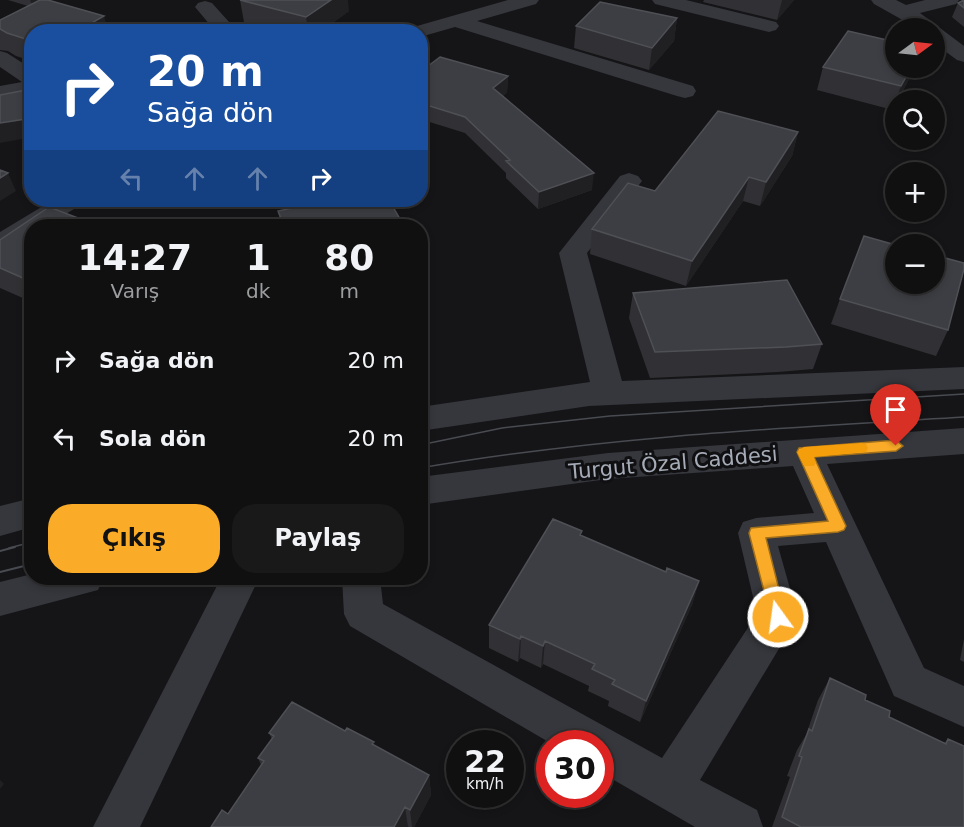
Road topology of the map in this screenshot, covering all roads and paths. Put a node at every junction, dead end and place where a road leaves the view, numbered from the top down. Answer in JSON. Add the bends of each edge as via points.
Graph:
{"nodes":[{"id":1,"x":529,"y":0,"type":"edge"},
{"id":2,"x":662,"y":0,"type":"edge"},
{"id":3,"x":881,"y":0,"type":"edge"},
{"id":4,"x":949,"y":0,"type":"edge"},
{"id":5,"x":203,"y":3,"type":"edge"},
{"id":6,"x":904,"y":11,"type":"junction"},
{"id":7,"x":915,"y":18,"type":"edge"},
{"id":8,"x":455,"y":21,"type":"junction"},
{"id":9,"x":207,"y":24,"type":"edge"},
{"id":10,"x":221,"y":24,"type":"edge"},
{"id":11,"x":769,"y":26,"type":"dead end"},
{"id":12,"x":428,"y":29,"type":"edge"},
{"id":13,"x":945,"y":41,"type":"edge"},
{"id":14,"x":964,"y":56,"type":"edge"},
{"id":15,"x":0,"y":57,"type":"edge"},
{"id":16,"x":24,"y":74,"type":"edge"},
{"id":17,"x":24,"y":88,"type":"edge"},
{"id":18,"x":685,"y":91,"type":"dead end"},
{"id":19,"x":0,"y":93,"type":"edge"},
{"id":20,"x":629,"y":181,"type":"edge"},
{"id":21,"x":59,"y":207,"type":"edge"},
{"id":22,"x":40,"y":219,"type":"edge"},
{"id":23,"x":24,"y":229,"type":"edge"},
{"id":24,"x":0,"y":244,"type":"edge"},
{"id":25,"x":964,"y":378,"type":"edge"},
{"id":26,"x":609,"y":393,"type":"junction"},
{"id":27,"x":428,"y":419,"type":"edge"},
{"id":28,"x":964,"y":441,"type":"edge"},
{"id":29,"x":804,"y":452,"type":"junction"},
{"id":30,"x":428,"y":490,"type":"edge"},
{"id":31,"x":24,"y":514,"type":"edge"},
{"id":32,"x":0,"y":521,"type":"edge"},
{"id":33,"x":838,"y":526,"type":"junction"},
{"id":34,"x":56,"y":585,"type":"edge"},
{"id":35,"x":237,"y":585,"type":"edge"},
{"id":36,"x":362,"y":585,"type":"edge"},
{"id":37,"x":0,"y":599,"type":"edge"},
{"id":38,"x":964,"y":706,"type":"edge"},
{"id":39,"x":568,"y":730,"type":"edge"},
{"id":40,"x":614,"y":756,"type":"edge"},
{"id":41,"x":670,"y":788,"type":"junction"},
{"id":42,"x":116,"y":827,"type":"edge"},
{"id":43,"x":740,"y":827,"type":"edge"}],
"edges":[{"from":1,"to":8,"type":"street"},
{"from":2,"to":11,"type":"street"},
{"from":3,"to":6,"type":"street"},
{"from":4,"to":6,"type":"street"},
{"from":5,"to":9,"type":"street"},
{"from":5,"to":10,"type":"street"},
{"from":6,"to":7,"type":"street"},
{"from":8,"to":12,"type":"street"},
{"from":8,"to":18,"type":"street"},
{"from":13,"to":14,"type":"street"},
{"from":15,"to":16,"type":"street"},
{"from":17,"to":19,"type":"street"},
{"from":20,"to":26,"type":"street","via":[[573,253]]},
{"from":21,"to":22,"type":"street"},
{"from":23,"to":24,"type":"street"},
{"from":25,"to":26,"type":"street"},
{"from":26,"to":27,"type":"street"},
{"from":28,"to":29,"type":"street","name":"Turgut Özal Caddesi"},
{"from":29,"to":30,"type":"street","name":"Turgut Özal Caddesi","via":[[608,466]]},
{"from":29,"to":33,"type":"street"},
{"from":31,"to":32,"type":"street"},
{"from":33,"to":38,"type":"street","via":[[909,682]]},
{"from":33,"to":41,"type":"street","via":[[756,533],[778,617]]},
{"from":34,"to":37,"type":"street"},
{"from":35,"to":42,"type":"street"},
{"from":36,"to":39,"type":"street","via":[[364,615]]},
{"from":40,"to":41,"type":"street"},
{"from":41,"to":43,"type":"street"}]}
